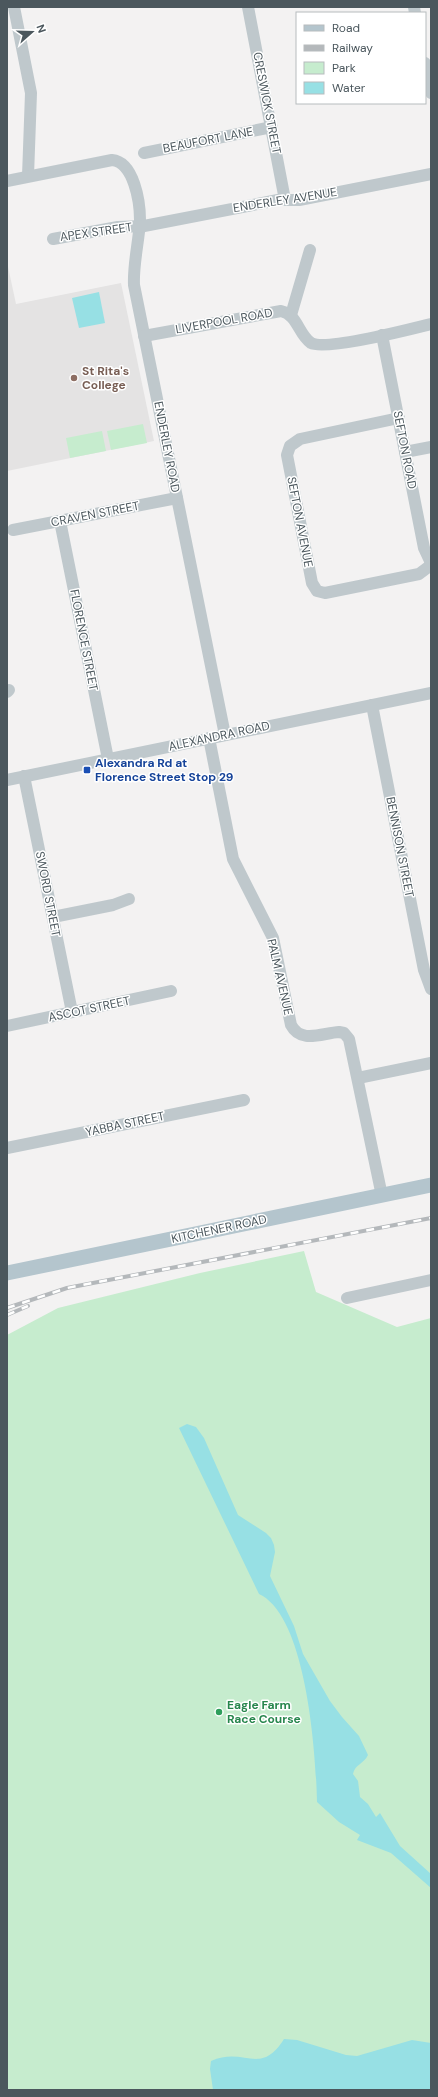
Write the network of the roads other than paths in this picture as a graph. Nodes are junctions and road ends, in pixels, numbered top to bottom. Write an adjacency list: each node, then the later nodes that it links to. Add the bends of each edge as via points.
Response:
1 (248, 7): 5 (street, CRESWICK STREET)
2 (14, 8): 8 (street, via 31,93)
3 (426, 68): 4 (street)
4 (431, 93)
5 (272, 127): 6 (street, BEAUFORT LANE); 10 (street, CRESWICK STREET)
6 (144, 153)
7 (431, 174): 10 (street, ENDERLEY AVENUE, via 299,200)
8 (28, 176): 9 (street); 11 (street, ENDERLEY ROAD, via 107,160 121,162 132,176 140,217)
9 (7, 180)
10 (285, 200): 11 (street, ENDERLEY AVENUE)
11 (139, 226): 12 (street, APEX STREET, via 118,227); 17 (street, ENDERLEY ROAD, via 134,280)
12 (53, 239)
13 (310, 250): 14 (street)
14 (291, 315): 16 (street, LIVERPOOL ROAD, via 305,338 318,346); 17 (street, LIVERPOOL ROAD, via 281,311)
15 (431, 324): 16 (street, LIVERPOOL ROAD)
16 (382, 335): 18 (street, SEFTON ROAD)
17 (144, 336): 21 (street, ENDERLEY ROAD)
18 (398, 418): 20 (street, SEFTON ROAD); 24 (street, SEFTON AVENUE, via 300,439 290,446 287,455 312,583 316,591 325,593 419,574)
19 (431, 447): 20 (street)
20 (405, 452): 24 (street, SEFTON ROAD, via 424,548)
21 (177, 498): 22 (street, CRAVEN STREET); 27 (street, ENDERLEY ROAD)
22 (60, 521): 23 (street, CRAVEN STREET); 29 (street, FLORENCE STREET)
23 (13, 530)
24 (431, 564)
25 (431, 693): 26 (street, ALEXANDRA ROAD)
26 (372, 705): 27 (street, ALEXANDRA ROAD); 34 (street, BENNISON STREET, via 424,970)
27 (225, 735): 28 (street, ALEXANDRA ROAD)
28 (209, 738): 29 (street, ALEXANDRA ROAD); 39 (street, PALM AVENUE, via 233,859 273,938 291,1025 297,1033 305,1036 335,1032 346,1034)
29 (108, 759): 30 (street, ALEXANDRA ROAD)
30 (24, 776): 31 (street, ALEXANDRA ROAD); 33 (street, SWORD STREET)
31 (7, 780)
32 (129, 899): 33 (street, via 113,905)
33 (52, 917): 36 (street, SWORD STREET)
34 (431, 989)
35 (171, 992): 36 (street, ASCOT STREET)
36 (72, 1012): 37 (street, ASCOT STREET)
37 (7, 1026)
38 (431, 1063): 39 (street)
39 (358, 1078): 43 (street, PALM AVENUE)
40 (244, 1100): 41 (street, YABBA STREET)
41 (7, 1148)
42 (431, 1186): 43 (main road, KITCHENER ROAD)
43 (382, 1196): 44 (main road, KITCHENER ROAD)
44 (7, 1273)
45 (431, 1280): 46 (street)
46 (347, 1298)

